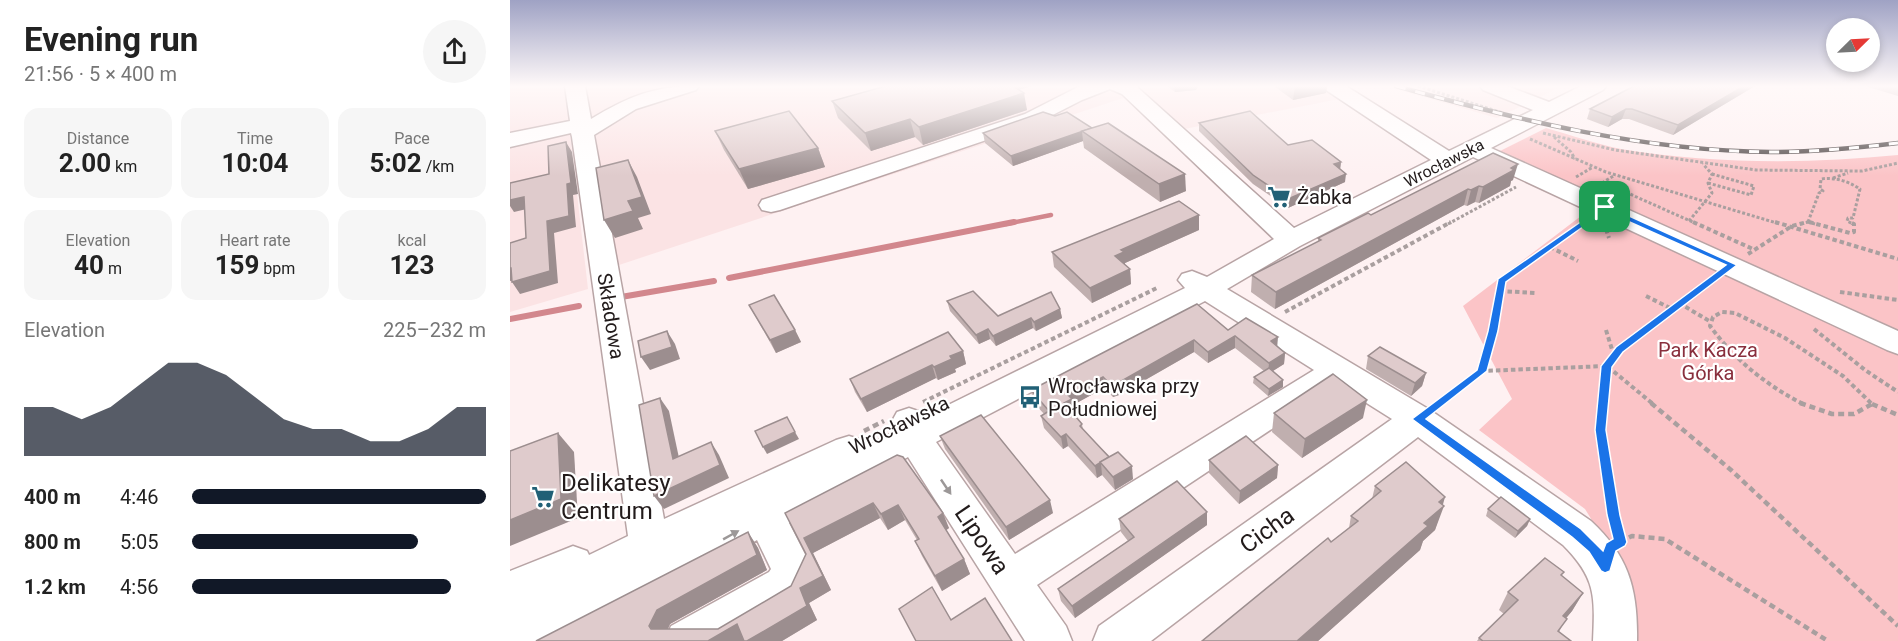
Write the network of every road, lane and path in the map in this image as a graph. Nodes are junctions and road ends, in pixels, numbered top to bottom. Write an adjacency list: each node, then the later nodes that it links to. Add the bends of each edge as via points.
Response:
1 (578, 116): 11 (street, Składowa)
2 (608, 116): 11 (street)
3 (1038, 116): 29 (street)
4 (1157, 116): 33 (street)
5 (1379, 116): 16 (street)
6 (1492, 116): 10 (path)
7 (1540, 116): 9 (street)
8 (1553, 116): 9 (street, Wrocławska)
9 (1547, 120): 10 (street, Wrocławska); 12 (path)
10 (1517, 126): 12 (path); 14 (street, Wrocławska); 15 (path)
11 (580, 130): 13 (street); 59 (street, Składowa)
12 (1552, 135): 15 (path); 17 (path)
13 (510, 140)
14 (1474, 148): 16 (street, Wrocławska); 23 (street)
15 (1575, 159): 19 (path)
16 (1448, 161): 33 (street, Wrocławska)
17 (1702, 164): 20 (path, via 1756,170); 21 (path)
18 (1898, 164): 20 (path)
19 (1593, 167): 22 (path); 25 (path)
20 (1852, 171): 24 (path)
21 (1712, 174): 26 (path); 26 (path, via 1754,186 1751,195)
22 (1615, 175): 27 (path); 28 (path)
23 (1536, 177): 27 (street); 45 (path)
24 (1832, 178): 30 (path, via 1821,179 1823,191); 30 (path, via 1860,189 1853,218 1847,221 1854,224 1854,232)
25 (1568, 181)
26 (1708, 183): 28 (path, via 1712,193)
27 (1601, 192): 32 (street); 32 (path); 34 (path)
28 (1706, 204): 31 (path); 32 (path)
29 (771, 205)
30 (1808, 222): 31 (path)
31 (1792, 226): 35 (path); 36 (path)
32 (1679, 229): 35 (street); 35 (path)
33 (1291, 240): 38 (street, Wrocławska)
34 (1550, 247): 37 (path); 39 (path, via 1501,280)
35 (1743, 257): 42 (path); 47 (street)
36 (1898, 259)
37 (1578, 261)
38 (1199, 284): 45 (street); 57 (street, Wrocławska)
39 (1500, 291): 40 (path); 52 (path)
40 (1536, 293)
41 (1646, 296): 43 (path)
42 (1679, 303): 43 (path); 44 (path)
43 (1672, 309): 49 (path)
44 (1711, 322): 54 (path, via 1722,312 1735,313 1843,376); 54 (path, via 1718,340 1740,363 1797,402 1830,416 1847,416)
45 (1263, 324): 51 (street)
46 (1606, 330): 49 (path)
47 (1898, 343)
48 (1840, 350): 53 (path)
49 (1614, 356): 50 (path)
50 (1607, 366): 52 (path); 61 (path, via 1600,430 1613,515); 66 (path, via 1731,471)
51 (1338, 370): 56 (street); 62 (street)
52 (1482, 371): 56 (path)
53 (1898, 392)
54 (1872, 404): 55 (path)
55 (1898, 415)
56 (1418, 419): 61 (street, via 1594,548); 70 (street, Cicha)
57 (912, 429): 58 (street, Wrocławska); 59 (street, Wrocławska); 62 (street, Lipowa, one-way to 62)
58 (765, 516): 60 (street, Wrocławska, one-way to 58); 68 (street, via 792,570 784,586)
59 (649, 545): 60 (street, via 678,556); 63 (street, via 590,558); 64 (street, Wrocławska); 65 (street, via 621,576)
60 (697, 554): 65 (street, Wrocławska)
61 (1613, 554): 71 (street); 72 (path, via 1632,536 1665,539)
62 (1009, 580): 69 (street, Lipowa)
63 (510, 591)
64 (510, 616)
65 (569, 620): 67 (street, Wrocławska)
66 (1898, 626)
67 (531, 641)
68 (687, 641)
69 (1050, 641)
70 (1116, 641)
71 (1615, 641)
72 (1828, 641)

